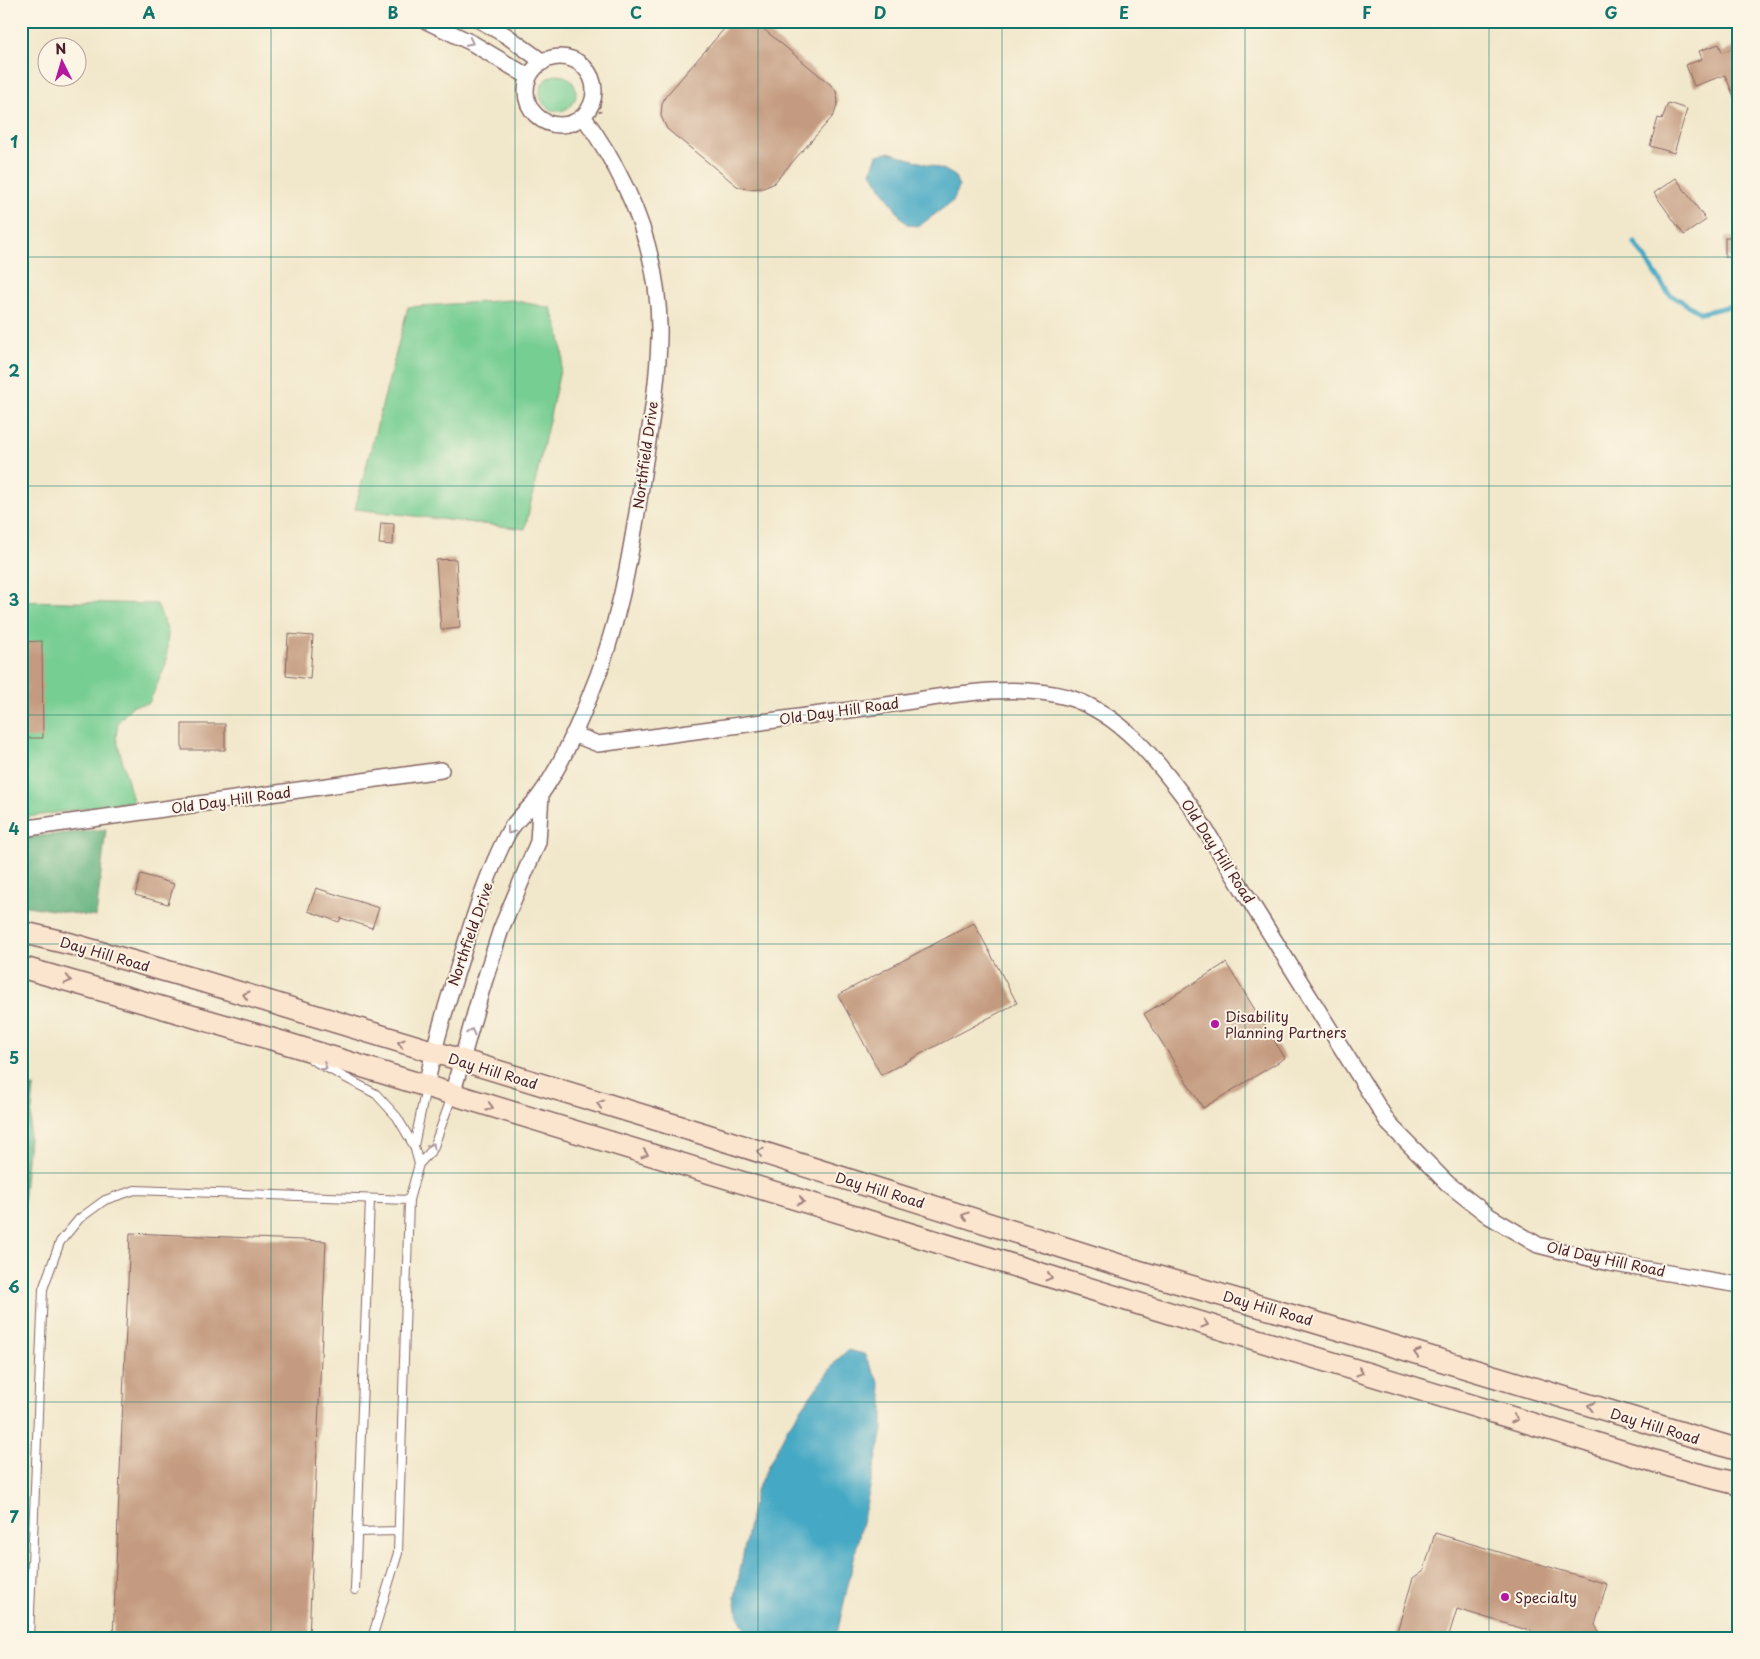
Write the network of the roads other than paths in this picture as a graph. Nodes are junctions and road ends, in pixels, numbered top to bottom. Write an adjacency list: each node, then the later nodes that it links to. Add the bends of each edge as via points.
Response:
1 (426, 21): 4 (street, one-way to 4, via 472,43)
2 (481, 21): 3 (street)
3 (546, 56): 4 (street); 5 (street, via 567,58 587,72 593,82 594,95)
4 (529, 77): 5 (street, via 527,99 539,119 561,125)
5 (583, 116): 6 (street, Northfield Drive, via 621,177 645,235 655,287 659,337 654,402 624,592 603,663)
6 (573, 734): 8 (street, Northfield Drive); 23 (street, Old Day Hill Road, via 598,744 989,693 1041,692 1068,698 1093,709 1116,722 1171,779 1389,1124 1447,1183 1489,1216 1538,1245 1609,1263)
7 (441, 770): 9 (street, Old Day Hill Road)
8 (541, 794): 13 (street, Northfield Drive, one-way to 13, via 508,833 493,867 477,906); 14 (street, Northfield Drive, one-way to 8, via 501,929 538,842)
9 (21, 829)
10 (21, 932): 13 (main road, Day Hill Road, one-way to 10, via 198,980)
11 (21, 967): 12 (main road, one-way to 12)
12 (282, 1042): 15 (main road); 17 (lane, one-way to 17, via 376,1094 397,1117)
13 (433, 1052): 14 (main road, Day Hill Road); 15 (street, Northfield Drive)
14 (462, 1062): 16 (street, Northfield Drive); 21 (main road, Day Hill Road, one-way to 14)
15 (426, 1087): 16 (main road); 17 (lane)
16 (452, 1095): 18 (lane, one-way to 16, via 432,1149); 22 (main road, one-way to 22)
17 (414, 1146): 18 (lane)
18 (419, 1164): 20 (lane)
19 (370, 1199): 20 (lane); 29 (lane); 31 (lane, via 135,1190 105,1200 79,1219 60,1242 43,1289)
20 (410, 1200): 28 (lane)
21 (1011, 1231): 22 (main road); 24 (main road, Day Hill Road)
22 (1002, 1263): 25 (main road, one-way to 25)
23 (1739, 1285)
24 (1304, 1319): 25 (main road); 26 (main road, Day Hill Road, one-way to 24)
25 (1291, 1351): 27 (main road, one-way to 27, via 1693,1473)
26 (1739, 1450)
27 (1739, 1484)
28 (398, 1531): 29 (lane); 32 (lane, via 398,1553)
29 (357, 1532): 30 (lane)
30 (355, 1590)
31 (29, 1638)
32 (372, 1638)

